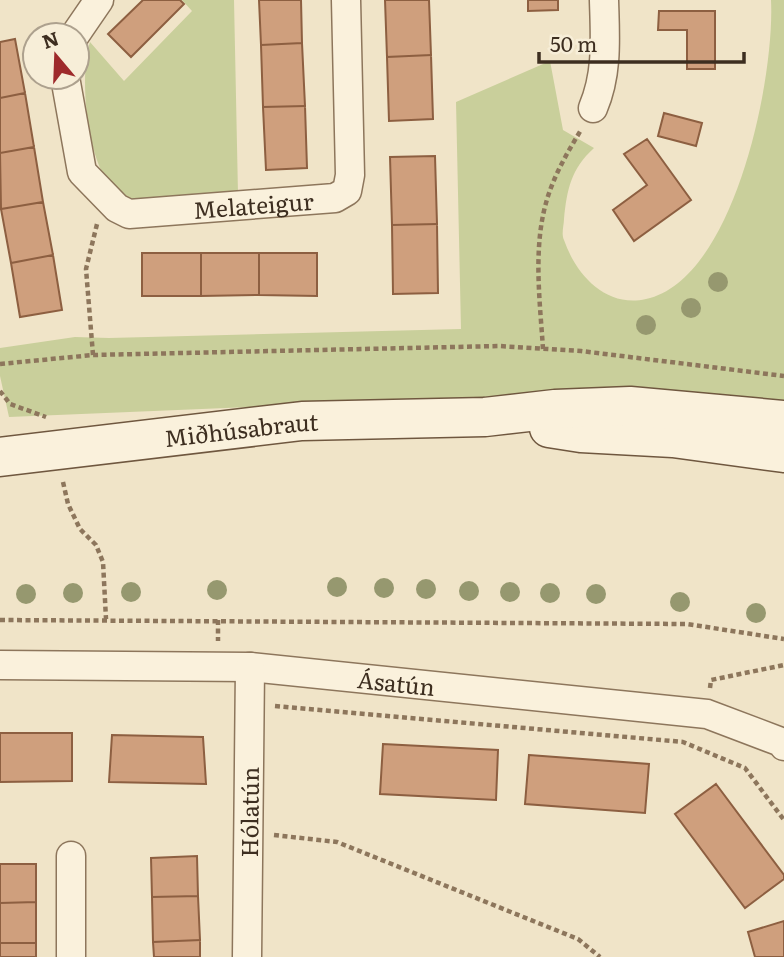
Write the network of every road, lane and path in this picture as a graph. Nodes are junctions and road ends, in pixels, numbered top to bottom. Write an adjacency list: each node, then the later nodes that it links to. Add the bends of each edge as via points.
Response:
1 (99, 0): 4 (street)
2 (346, 0): 7 (street, Melateigur, via 347,191 335,198 129,214)
3 (604, 0): 6 (street, via 606,50)
4 (85, 21)
5 (68, 91): 7 (street, Melateigur, via 82,172)
6 (593, 108): 8 (path, via 564,159 546,204 540,275)
7 (104, 197): 9 (path, via 86,269)
8 (543, 349): 9 (path, via 485,346); 11 (path)
9 (93, 355): 10 (path)
10 (0, 364)
11 (784, 376)
12 (0, 391): 15 (path, via 10,404 50,419)
13 (485, 417): 14 (street, Miðhúsabraut, via 630,406); 15 (street, Miðhúsabraut, via 302,421); 16 (street, Miðhúsabraut, via 581,433 673,438)
14 (784, 420)
15 (56, 450): 17 (street, Miðhúsabraut); 18 (path, via 68,504 103,562)
16 (784, 453)
17 (0, 457)
18 (106, 619): 19 (path); 20 (path, via 687,624)
19 (0, 620)
20 (784, 639)
21 (0, 665): 23 (street, Ásatún)
22 (784, 665): 25 (path, via 711,680)
23 (250, 667): 24 (street, Hólatún); 25 (street, Ásatún)
24 (250, 704): 27 (path, via 683,742 745,768); 28 (street, Hólatún)
25 (707, 714): 26 (street, Ásatún)
26 (784, 746)
27 (784, 820)
28 (248, 831): 31 (street, Hólatún); 32 (path, via 337,842 578,939)
29 (72, 856): 30 (street)
30 (71, 957)
31 (247, 957)
32 (600, 957)

